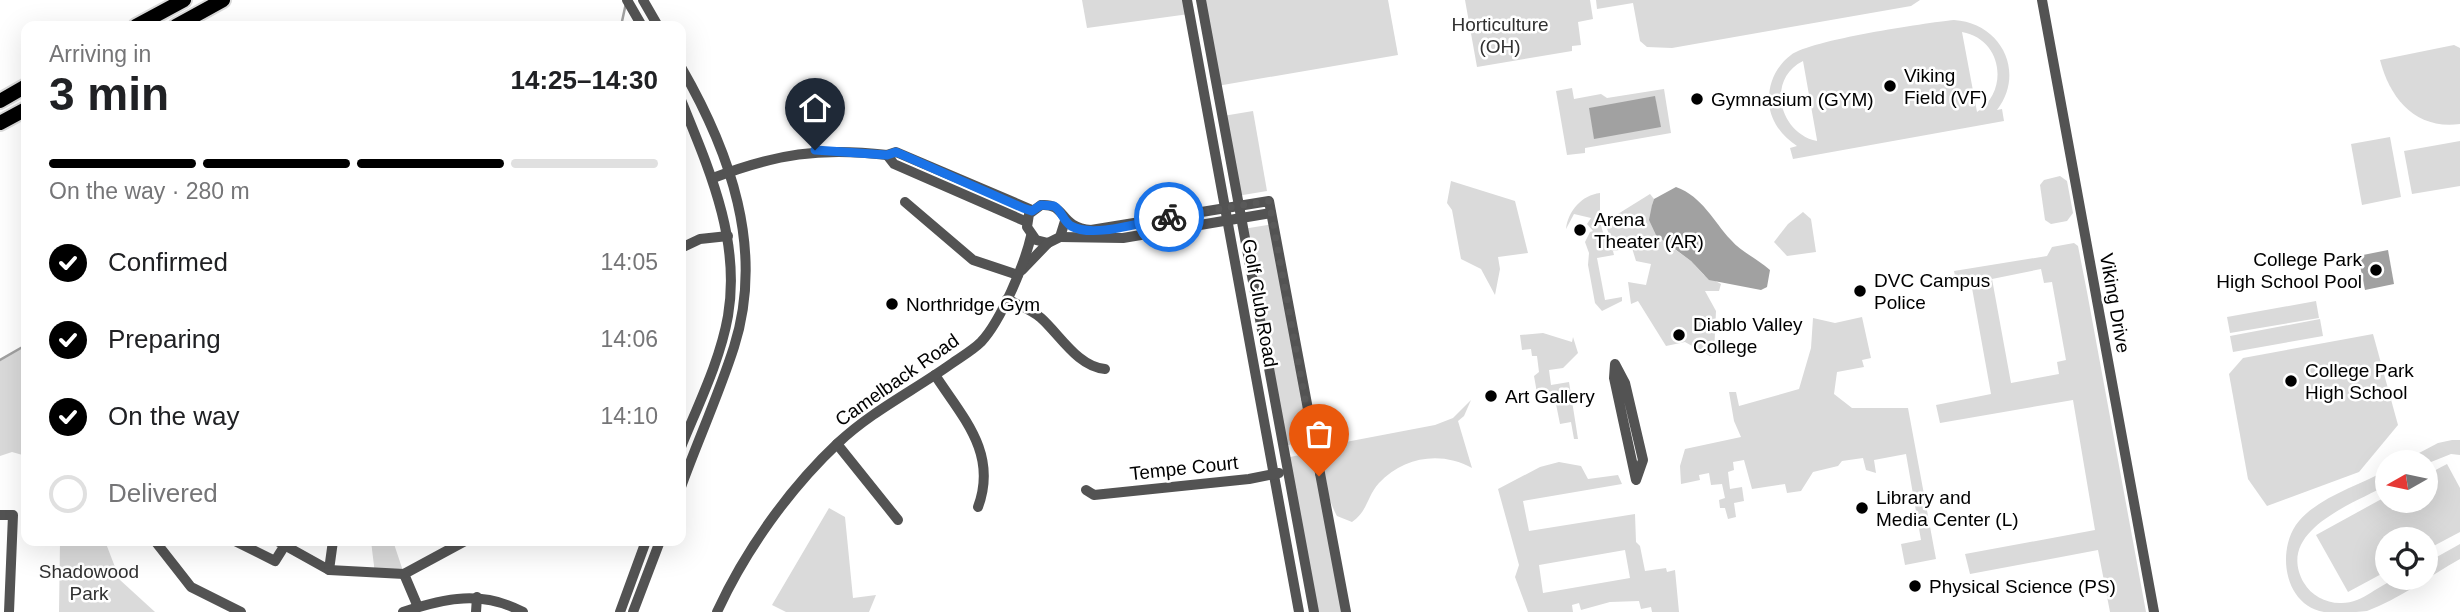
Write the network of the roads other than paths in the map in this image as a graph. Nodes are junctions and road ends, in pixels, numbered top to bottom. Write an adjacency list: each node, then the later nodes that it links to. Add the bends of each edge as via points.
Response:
1 (184, 0): 9 (main road)
2 (223, 0): 10 (main road)
3 (627, 0): 8 (street)
4 (643, 0): 13 (street)
5 (1187, 0): 24 (street, Golf Club Road)
6 (1201, 0): 25 (street, Golf Club Road)
7 (2042, 0): 73 (street, Viking Drive)
8 (635, 14): 11 (street); 12 (street)
9 (145, 21)
10 (185, 21)
11 (639, 21)
12 (645, 21)
13 (655, 21)
14 (686, 76): 21 (street)
15 (21, 89): 16 (main road)
16 (0, 101)
17 (21, 112): 19 (main road)
18 (686, 112): 22 (street)
19 (0, 122)
20 (887, 155): 21 (street, via 815,150 764,159); 26 (street, via 896,152); 31 (street, via 894,164)
21 (731, 171): 22 (street); 44 (street, via 747,254 744,300 734,346)
22 (713, 178): 32 (street)
23 (905, 202): 37 (street, via 973,260)
24 (1225, 206): 25 (street); 29 (street, via 1101,230 1081,229); 30 (street, Golf Club Road)
25 (1239, 206): 27 (street, via 1269,201); 28 (street, Golf Club Road)
26 (1032, 211): 29 (street, via 1051,205); 31 (street)
27 (1271, 213): 28 (street); 72 (street)
28 (1241, 219): 30 (street); 43 (street, Golf Club Road)
29 (1065, 221): 34 (street)
30 (1227, 221): 34 (street, via 1103,240); 45 (street, Golf Club Road)
31 (1027, 222): 33 (street)
32 (728, 236): 36 (street); 41 (street, via 728,316)
33 (1031, 236): 35 (street); 37 (street, Camelback Road)
34 (1060, 237): 35 (street)
35 (1048, 243): 37 (street, Camelback Road)
36 (686, 246)
37 (1018, 275): 38 (street, Camelback Road)
38 (1007, 299): 39 (street, via 1039,316 1083,361); 40 (street, Camelback Road, via 982,341)
39 (1105, 369)
40 (935, 375): 42 (street, Camelback Road, via 877,411); 47 (street, via 981,445 986,488)
41 (686, 434)
42 (837, 444): 49 (street); 69 (street, Camelback Road, via 761,536)
43 (1288, 472): 45 (street, Tempe Court); 71 (street, Golf Club Road)
44 (686, 474)
45 (1274, 474): 46 (street, Tempe Court, via 1094,495); 70 (street, Golf Club Road)
46 (1086, 490)
47 (978, 507)
48 (0, 515): 62 (street, via 13,514)
49 (898, 520)
50 (159, 546): 63 (street, via 191,587)
51 (245, 546): 52 (street, via 275,561)
52 (280, 546)
53 (286, 546): 58 (street)
54 (332, 546): 58 (street)
55 (456, 546): 59 (street)
56 (644, 546): 67 (street)
57 (658, 546): 68 (street)
58 (329, 570): 59 (street)
59 (404, 574): 61 (street)
60 (477, 597): 61 (street, via 461,596); 65 (street); 66 (street)
61 (418, 607): 64 (street)
62 (9, 612)
63 (241, 612)
64 (403, 612)
65 (476, 612)
66 (523, 612)
67 (620, 612)
68 (633, 612)
69 (717, 612)
70 (1299, 612)
71 (1314, 612)
72 (1346, 612)
73 (2154, 612)

